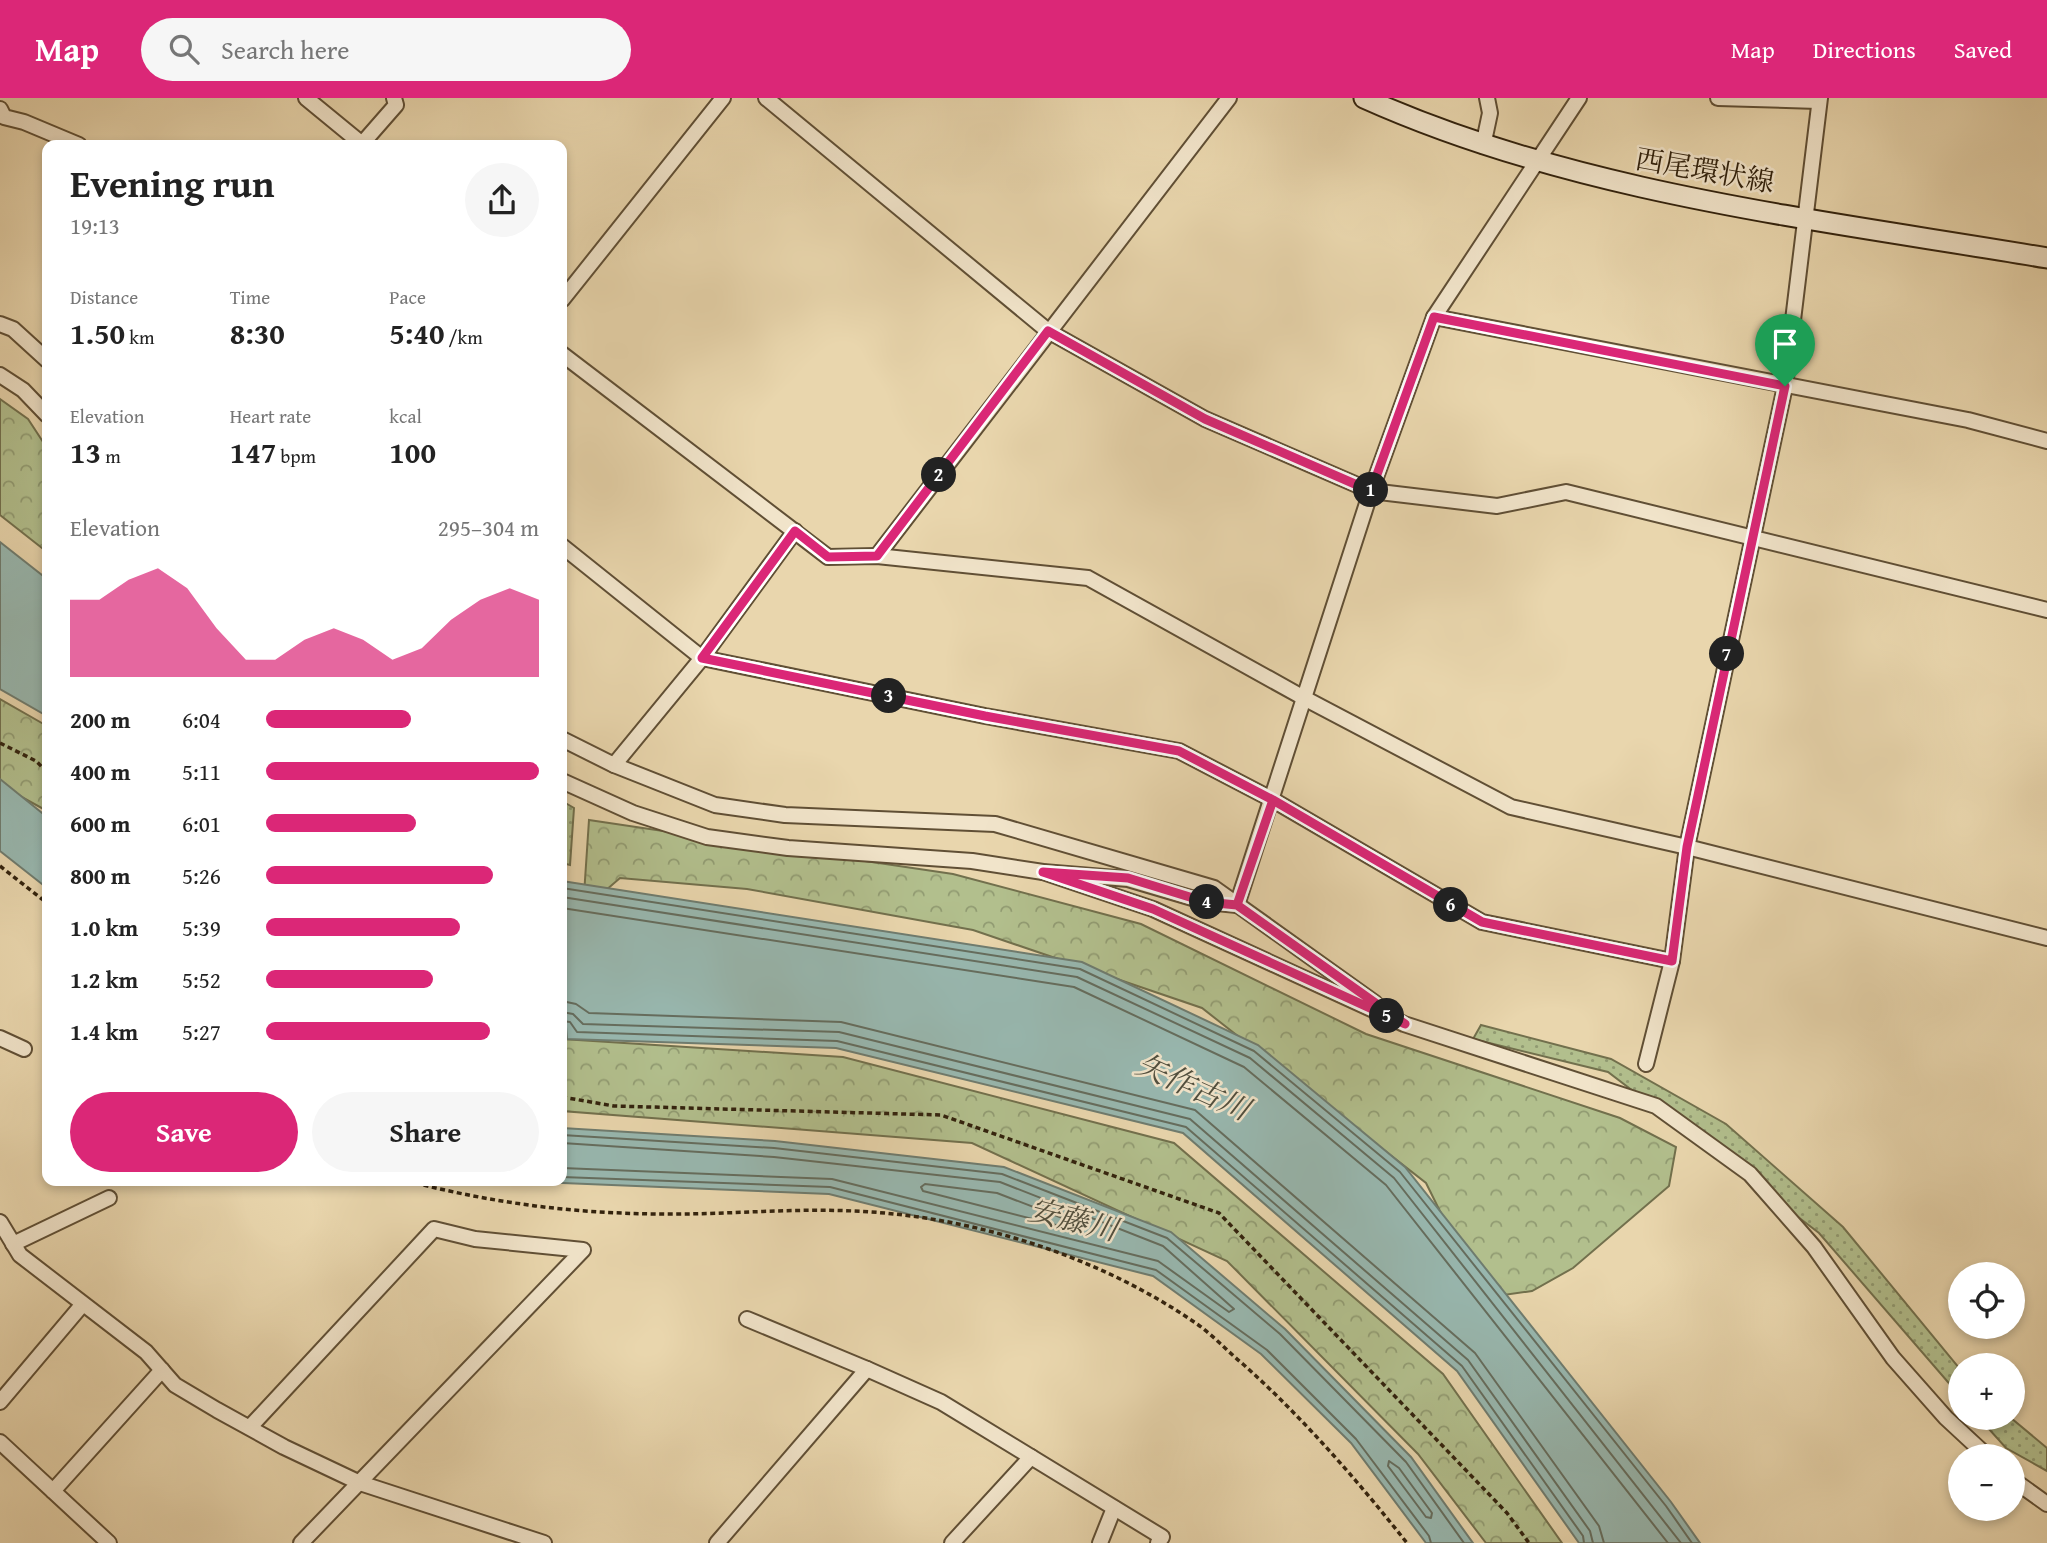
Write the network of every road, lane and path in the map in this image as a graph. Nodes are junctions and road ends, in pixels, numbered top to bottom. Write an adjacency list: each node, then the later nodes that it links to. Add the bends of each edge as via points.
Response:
1 (306, 98): 13 (street)
2 (394, 98): 14 (street, via 396,105)
3 (723, 98): 19 (street)
4 (766, 98): 22 (street)
5 (1229, 98): 22 (street)
6 (1364, 98): 15 (main road, 西尾環状線)
7 (1487, 98): 15 (street, via 1490,113)
8 (1579, 98): 16 (street)
9 (1718, 98): 10 (street)
10 (1819, 100): 17 (street)
11 (0, 109): 12 (street, via 4,117)
12 (67, 140)
13 (355, 140)
14 (365, 140)
15 (1483, 146): 16 (main road, 西尾環状線)
16 (1537, 161): 17 (main road, 西尾環状線, via 1610,181); 20 (street)
17 (1803, 216): 18 (main road, 西尾環状線); 26 (street)
18 (2047, 258)
19 (567, 294)
20 (1434, 317): 26 (street); 29 (street)
21 (0, 324): 23 (street, via 13,329)
22 (1048, 331): 29 (street, via 1205,419); 33 (street)
23 (42, 355)
24 (567, 358): 30 (street)
25 (0, 375): 27 (street)
26 (1785, 386): 28 (street, via 1968,420); 31 (street)
27 (42, 410)
28 (2047, 441)
29 (1371, 491): 31 (street, via 1497,506 1566,492); 36 (street)
30 (795, 531): 33 (street, via 828,557); 35 (street)
31 (1751, 539): 34 (street); 43 (street)
32 (567, 551): 35 (street)
33 (877, 556): 36 (street, via 1088,578)
34 (2047, 610)
35 (702, 658): 39 (street); 42 (street, via 1179,751)
36 (1304, 698): 42 (street); 43 (street, via 1511,807)
37 (567, 742): 39 (street)
38 (0, 743): 40 (path)
39 (614, 765): 47 (street, via 715,805 785,815 995,824 1214,888)
40 (42, 767)
41 (567, 783): 45 (street, via 633,813 708,836)
42 (1273, 800): 47 (street); 49 (street, via 1482,922)
43 (1687, 847): 48 (street); 49 (street)
44 (0, 866): 46 (path)
45 (1043, 872): 47 (street, via 1128,878 1206,902); 50 (street, via 1153,909)
46 (42, 899)
47 (1237, 905): 50 (street)
48 (2047, 938)
49 (1672, 961): 53 (street)
50 (1405, 1024): 66 (street, via 1622,1093 1656,1106 1686,1125 1750,1174 1814,1247 1893,1357)
51 (0, 1038): 52 (street)
52 (24, 1049)
53 (1646, 1065)
54 (567, 1098): 83 (path, via 614,1106 941,1115 1219,1213 1507,1513)
55 (426, 1186): 82 (path, via 478,1200 555,1209 659,1214 856,1211 956,1223 1038,1245 1133,1286 1199,1325 1265,1384 1355,1477)
56 (109, 1198): 58 (street)
57 (0, 1222): 58 (street)
58 (13, 1244): 59 (street, via 20,1255)
59 (82, 1305): 62 (street, via 146,1352); 63 (street)
60 (747, 1319): 61 (street)
61 (867, 1369): 67 (street, via 941,1402); 78 (street)
62 (162, 1370): 64 (street, via 175,1385); 71 (street)
63 (0, 1402)
64 (250, 1427): 68 (street); 68 (street, via 434,1229 475,1239 583,1250)
65 (0, 1442): 71 (street)
66 (1974, 1444)
67 (1031, 1457): 74 (street); 79 (street)
68 (360, 1483): 76 (street); 77 (street)
69 (2025, 1485): 72 (street)
70 (2025, 1488): 73 (street)
71 (53, 1491): 75 (street)
72 (2047, 1494)
73 (2047, 1504)
74 (1114, 1508): 80 (street); 81 (street, via 1162,1537)
75 (108, 1543)
76 (301, 1543)
77 (544, 1543)
78 (717, 1543)
79 (951, 1543)
80 (1100, 1543)
81 (1158, 1543)
82 (1407, 1543)
83 (1529, 1543)

